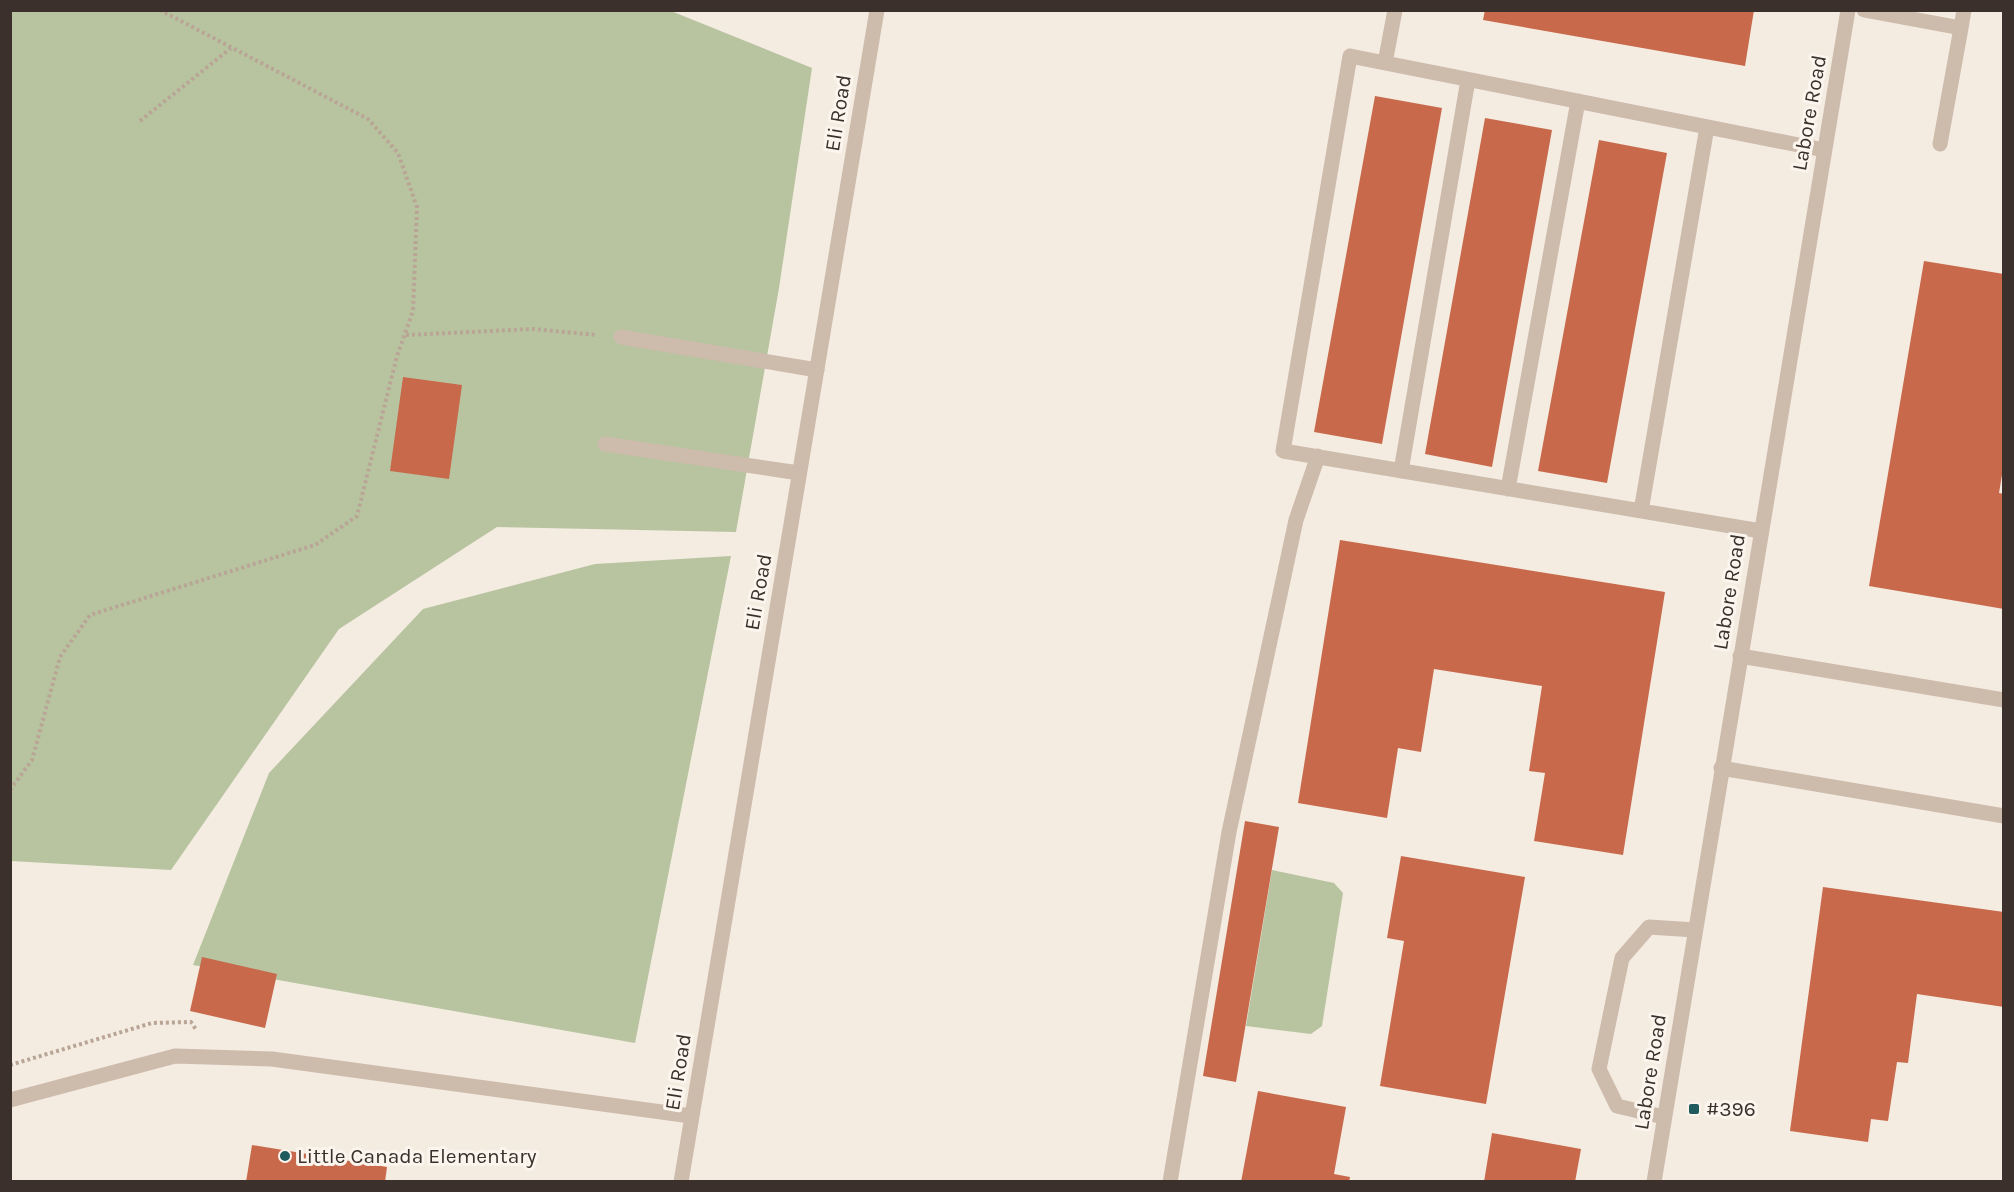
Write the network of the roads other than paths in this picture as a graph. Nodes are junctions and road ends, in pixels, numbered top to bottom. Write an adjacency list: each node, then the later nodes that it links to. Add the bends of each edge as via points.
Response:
1 (877, 10): 14 (street, Eli Road)
2 (1395, 10): 7 (street)
3 (1848, 10): 12 (street, Labore Road)
4 (1864, 10): 6 (street)
5 (1964, 10): 6 (street)
6 (1961, 28): 11 (street)
7 (1385, 63): 8 (street); 16 (street, via 1350,56 1283,451)
8 (1468, 80): 9 (street); 17 (street)
9 (1578, 101): 10 (street); 19 (street)
10 (1707, 127): 12 (street); 20 (street)
11 (1940, 144)
12 (1824, 150): 21 (street, Labore Road)
13 (621, 337): 14 (street)
14 (817, 370): 18 (street, Eli Road)
15 (605, 444): 18 (street)
16 (1318, 456): 17 (street); 31 (street, via 1296,520 1229,832)
17 (1401, 471): 19 (street)
18 (799, 473): 28 (street, Eli Road)
19 (1508, 489): 20 (street)
20 (1641, 511): 21 (street)
21 (1761, 531): 22 (street, Labore Road)
22 (1740, 656): 23 (street); 24 (street, Labore Road)
23 (2004, 700)
24 (1721, 768): 25 (street); 26 (street, Labore Road)
25 (2004, 816)
26 (1695, 930): 29 (street, Labore Road); 29 (street, via 1649,927 1622,958 1599,1069 1617,1106)
27 (10, 1100): 28 (street, via 175,1056 272,1059)
28 (691, 1116): 30 (street, Eli Road)
29 (1664, 1117): 32 (street, Labore Road)
30 (681, 1182)
31 (1170, 1182)
32 (1654, 1182)

